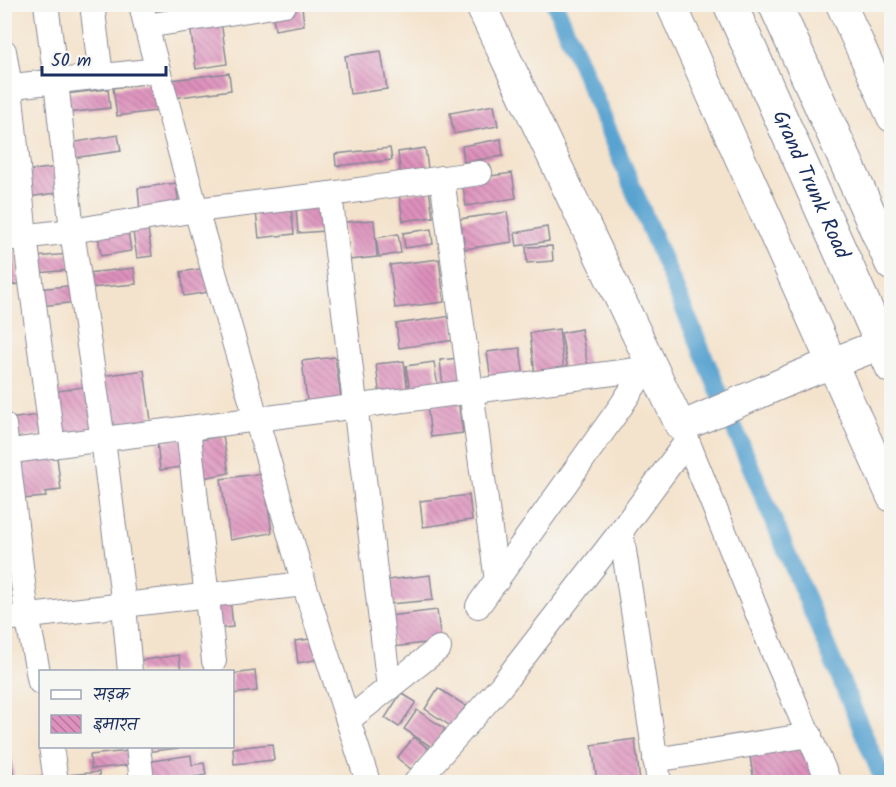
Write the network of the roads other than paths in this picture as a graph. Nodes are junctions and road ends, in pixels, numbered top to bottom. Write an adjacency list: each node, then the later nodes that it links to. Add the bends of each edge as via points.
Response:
1 (46, 4): 13 (street)
2 (92, 4): 12 (street)
3 (285, 4): 9 (street)
4 (480, 4): 25 (main road)
5 (671, 4): 24 (main road)
6 (729, 4): 23 (highway, Grand Trunk Road)
7 (775, 4): 22 (highway, Grand Trunk Road)
8 (841, 4): 15 (main road)
9 (143, 15): 11 (street)
10 (4, 51): 14 (street)
11 (158, 70): 12 (street); 19 (street)
12 (101, 76): 13 (street)
13 (56, 81): 14 (street); 20 (street)
14 (7, 87): 21 (street)
15 (891, 117)
16 (480, 173): 17 (street)
17 (442, 178): 18 (street); 26 (street)
18 (330, 194): 19 (street); 27 (street)
19 (195, 210): 20 (street); 28 (street)
20 (72, 231): 21 (street); 32 (street)
21 (15, 238): 33 (street)
22 (891, 264)
23 (886, 355): 24 (main road)
24 (832, 363): 31 (main road); 35 (main road)
25 (648, 369): 26 (street); 31 (main road, via 678,423); 37 (street)
26 (472, 392): 27 (street); 37 (street)
27 (355, 407): 28 (street); 47 (street)
28 (257, 420): 30 (street); 38 (street)
29 (4, 425): 34 (street)
30 (188, 428): 32 (street); 39 (street)
31 (690, 428): 36 (street); 49 (street, via 770,643)
32 (103, 440): 33 (street); 40 (street)
33 (53, 446): 34 (street)
34 (6, 452): 42 (street)
35 (891, 497)
36 (621, 531): 52 (street); 56 (street, via 501,686)
37 (497, 581): 41 (street)
38 (304, 584): 39 (street); 48 (street)
39 (207, 596): 40 (street); 44 (street)
40 (124, 606): 42 (street); 45 (street)
41 (478, 606)
42 (16, 618): 46 (street)
43 (439, 648): 47 (street)
44 (214, 661)
45 (130, 670)
46 (39, 679)
47 (389, 688): 48 (street)
48 (348, 720): 55 (street)
49 (810, 735): 52 (street); 57 (street)
50 (51, 748): 53 (street)
51 (138, 748): 54 (street)
52 (657, 771)
53 (56, 783)
54 (142, 783)
55 (368, 783)
56 (416, 783)
57 (829, 783)

